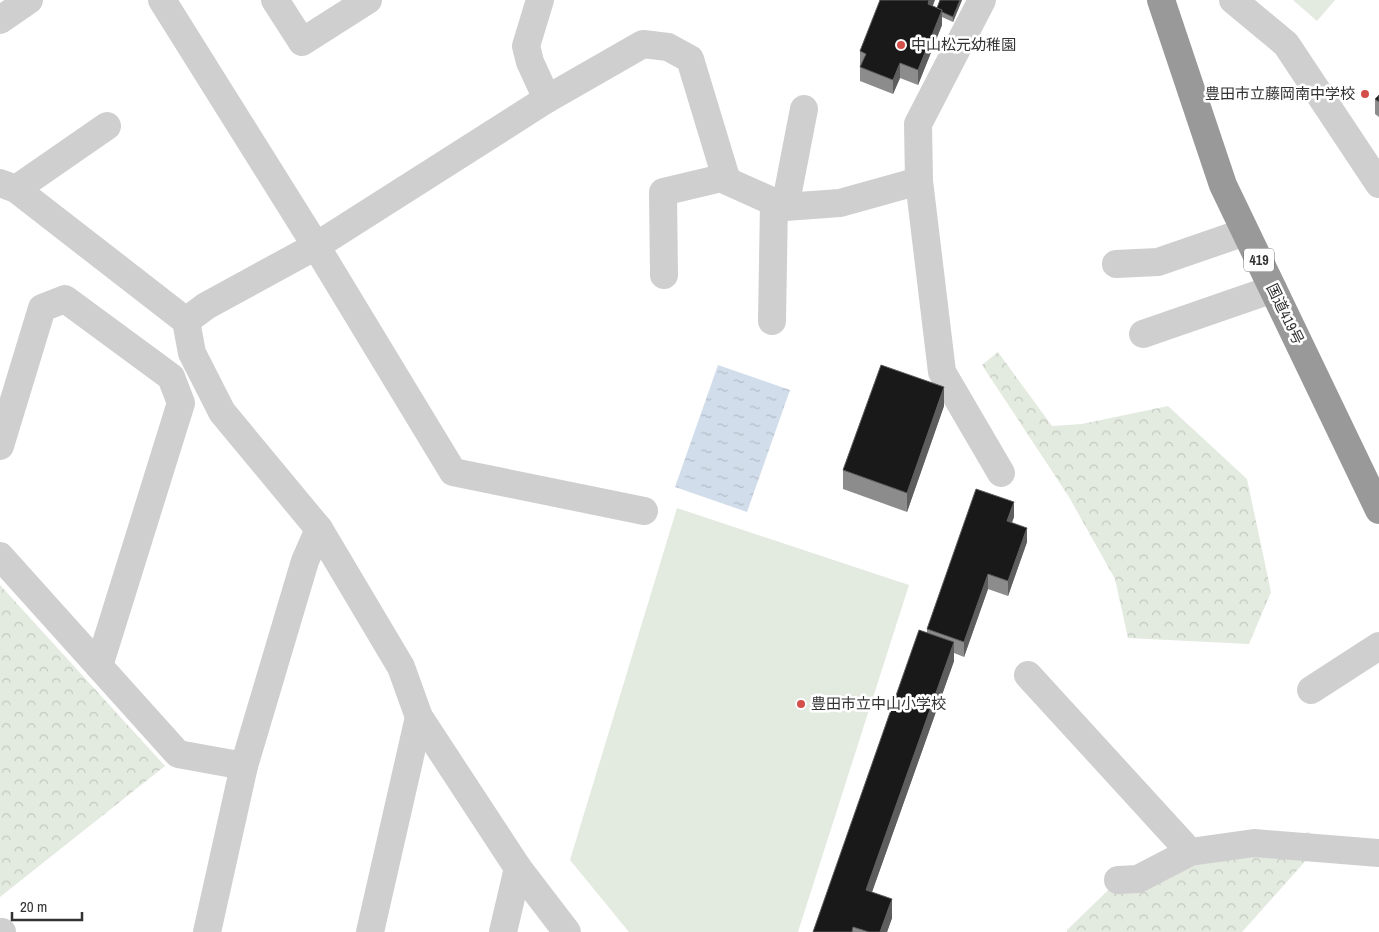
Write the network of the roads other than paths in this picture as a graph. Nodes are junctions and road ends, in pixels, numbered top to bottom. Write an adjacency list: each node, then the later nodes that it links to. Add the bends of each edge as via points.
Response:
1 (29, 0): 9 (street)
2 (275, 0): 3 (street, via 302,42)
3 (368, 0)
4 (540, 0): 10 (street, via 526,46)
5 (982, 0): 14 (street, via 918,124)
6 (1161, 0): 18 (highway, 国道419号 / 419, via 1223,185)
7 (1233, 0): 15 (street, via 1286,44)
8 (167, 2): 19 (street)
9 (0, 20)
10 (547, 99): 13 (street, via 643,44 668,47 690,58); 19 (street)
11 (804, 109): 17 (street)
12 (107, 126): 16 (street)
13 (726, 177): 17 (street, via 727,181); 21 (street, via 664,192)
14 (919, 182): 17 (street, via 840,203); 27 (street, via 942,372)
15 (1379, 184)
16 (8, 186): 23 (street)
17 (779, 205): 24 (street)
18 (1245, 232): 20 (street, via 1158,262); 22 (highway, 国道419号 / 419)
19 (316, 246): 23 (street, via 206,306); 28 (street, via 453,472)
20 (1116, 264)
21 (664, 275)
22 (1273, 289): 25 (street); 29 (highway, 国道419号 / 419)
23 (186, 321): 30 (street, via 192,353 222,412)
24 (772, 321)
25 (1142, 334)
26 (0, 446): 33 (street, via 42,308 65,299 172,377 181,403)
27 (1001, 473)
28 (644, 510)
29 (1379, 510)
30 (319, 528): 36 (street, via 401,667); 37 (street, via 305,562)
31 (0, 556): 33 (street)
32 (1379, 646): 35 (street)
33 (99, 666): 37 (street, via 178,754)
34 (1028, 675): 38 (street)
35 (1311, 690)
36 (419, 717): 40 (street); 43 (street)
37 (244, 766): 42 (street)
38 (1190, 852): 39 (street, via 1254,844); 41 (street, via 1138,879)
39 (1379, 853)
40 (518, 868): 44 (street); 45 (street)
41 (1118, 880)
42 (207, 932)
43 (370, 932)
44 (503, 932)
45 (566, 932)

